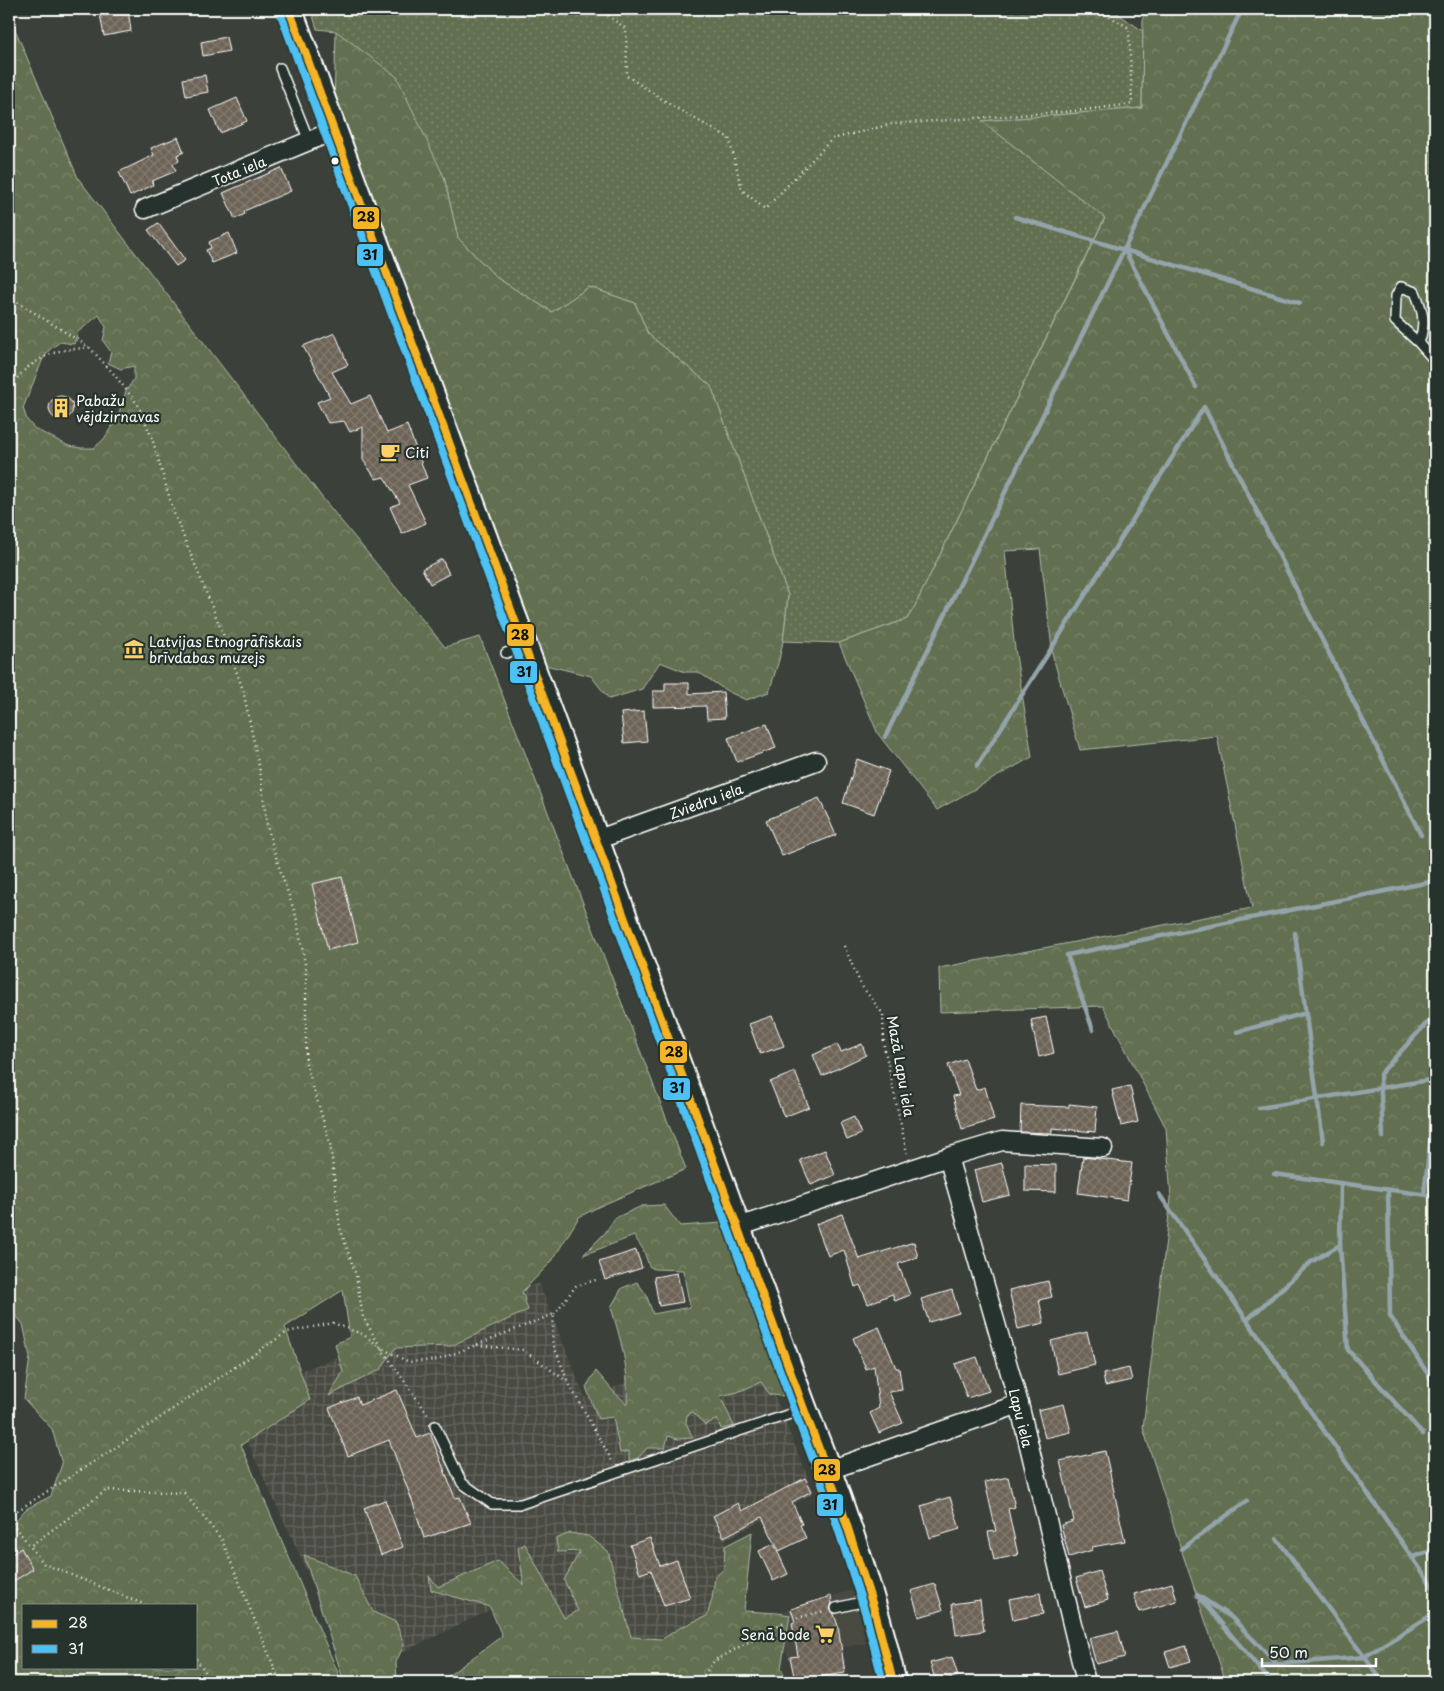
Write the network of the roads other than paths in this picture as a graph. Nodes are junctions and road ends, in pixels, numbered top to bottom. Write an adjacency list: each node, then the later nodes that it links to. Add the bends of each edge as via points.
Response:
1 (288, 9): 3 (main road)
2 (280, 68): 4 (lane)
3 (333, 131): 4 (street, Tota iela); 9 (main road, via 515,650)
4 (309, 141): 5 (street, Tota iela)
5 (145, 210)
6 (1420, 343): 6 (lane, via 1424,330 1423,312 1415,292 1401,287 1396,296 1395,321); 7 (lane)
7 (1435, 361)
8 (816, 761): 9 (street, Zviedru iela)
9 (596, 840): 12 (main road)
10 (1103, 1148): 11 (street, via 1002,1141)
11 (948, 1157): 12 (street); 13 (street, Lapu iela)
12 (738, 1227): 14 (main road)
13 (1018, 1404): 16 (street); 20 (street, Lapu iela)
14 (804, 1409): 15 (lane, via 521,1504 492,1504 462,1483); 16 (main road)
15 (436, 1426)
16 (829, 1470): 17 (main road)
17 (872, 1600): 18 (lane); 19 (main road, via 882,1635)
18 (836, 1608)
19 (877, 1680)
20 (1086, 1682)

